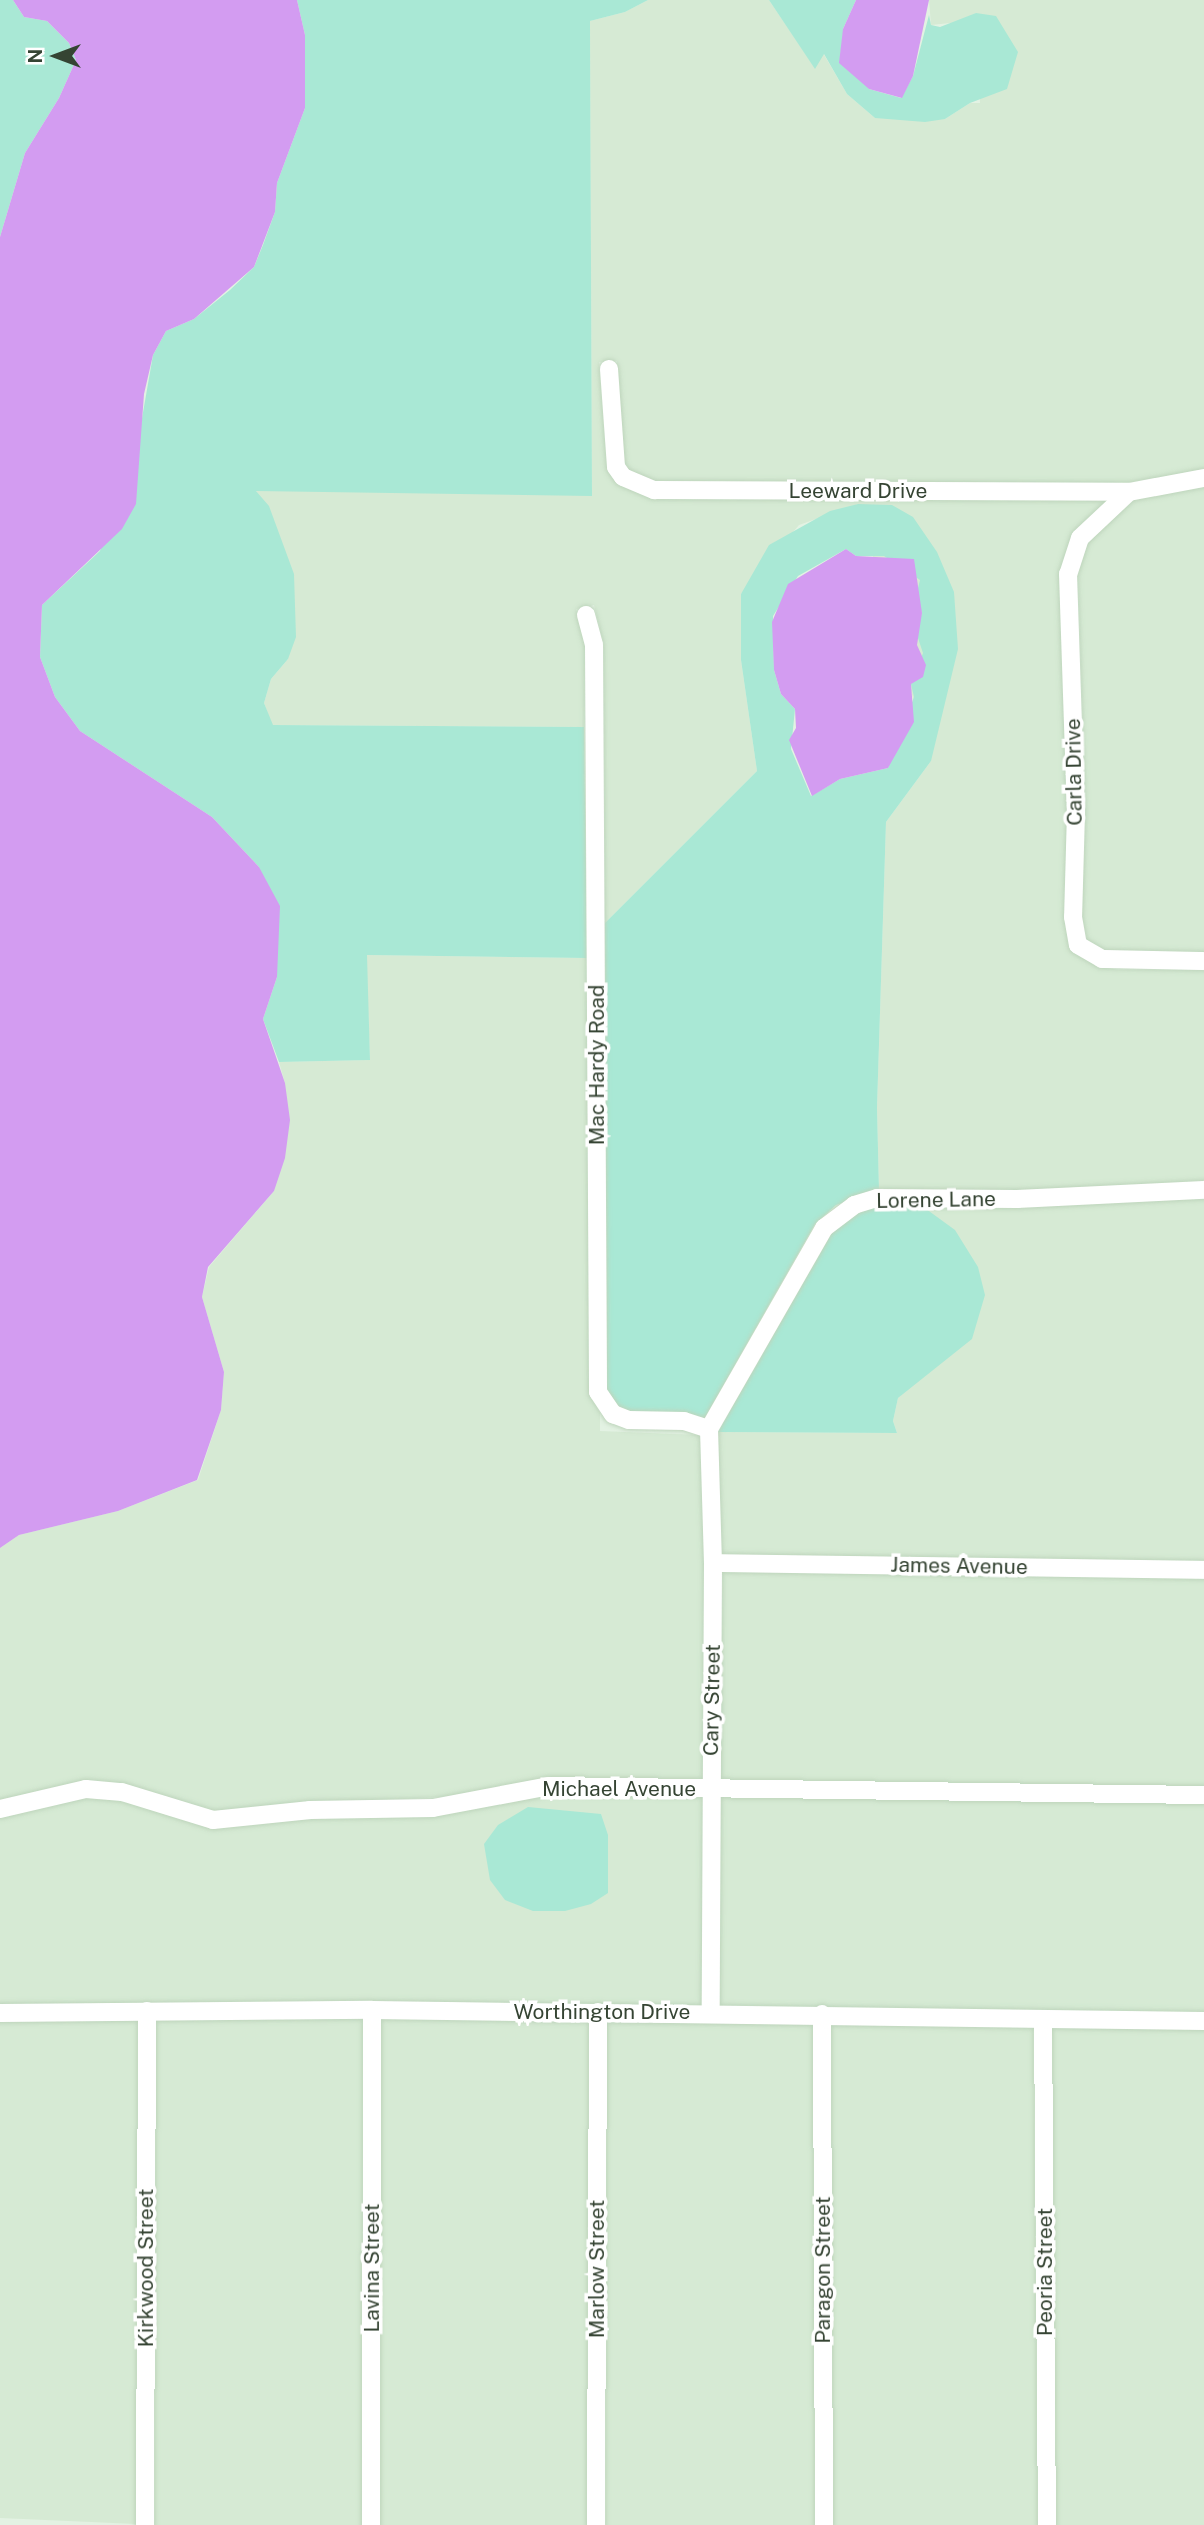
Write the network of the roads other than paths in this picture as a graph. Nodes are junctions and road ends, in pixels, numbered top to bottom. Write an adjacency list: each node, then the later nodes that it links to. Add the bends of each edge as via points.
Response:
1 (609, 369): 3 (street, Leeward Drive, via 616,467 623,477 654,490)
2 (1204, 478): 3 (street, Leeward Drive)
3 (1129, 492): 5 (street, Carla Drive, via 1080,538 1069,574 1076,812 1073,917 1078,945 1102,958)
4 (586, 615): 7 (street, Mac Hardy Road, via 594,645 598,1392 613,1414 629,1420 684,1421)
5 (1204, 961)
6 (1204, 1190): 7 (street, Lorene Lane, via 1017,1199 877,1198 855,1205 824,1228)
7 (709, 1429): 8 (street, Cary Street)
8 (713, 1563): 9 (street, James Avenue); 10 (street, Cary Street)
9 (1204, 1570)
10 (710, 1789): 11 (street, Michael Avenue); 12 (street, Michael Avenue, via 549,1786 433,1808 310,1810 213,1820 122,1792 86,1789); 17 (street, Cary Street)
11 (1204, 1795)
12 (0, 1809)
13 (372, 2010): 14 (street, Worthington Drive); 15 (street, Worthington Drive); 22 (street, Lavina Street)
14 (147, 2011): 16 (street, Worthington Drive); 21 (street, Kirkwood Street)
15 (598, 2012): 17 (street, Worthington Drive); 23 (street, Marlow Street)
16 (0, 2013)
17 (711, 2013): 18 (street, Worthington Drive)
18 (822, 2014): 19 (street, Worthington Drive); 24 (street, Paragon Street)
19 (1043, 2019): 20 (street, Worthington Drive); 25 (street, Peoria Street)
20 (1204, 2021)
21 (145, 2525)
22 (371, 2525)
23 (596, 2525)
24 (824, 2525)
25 (1047, 2525)

